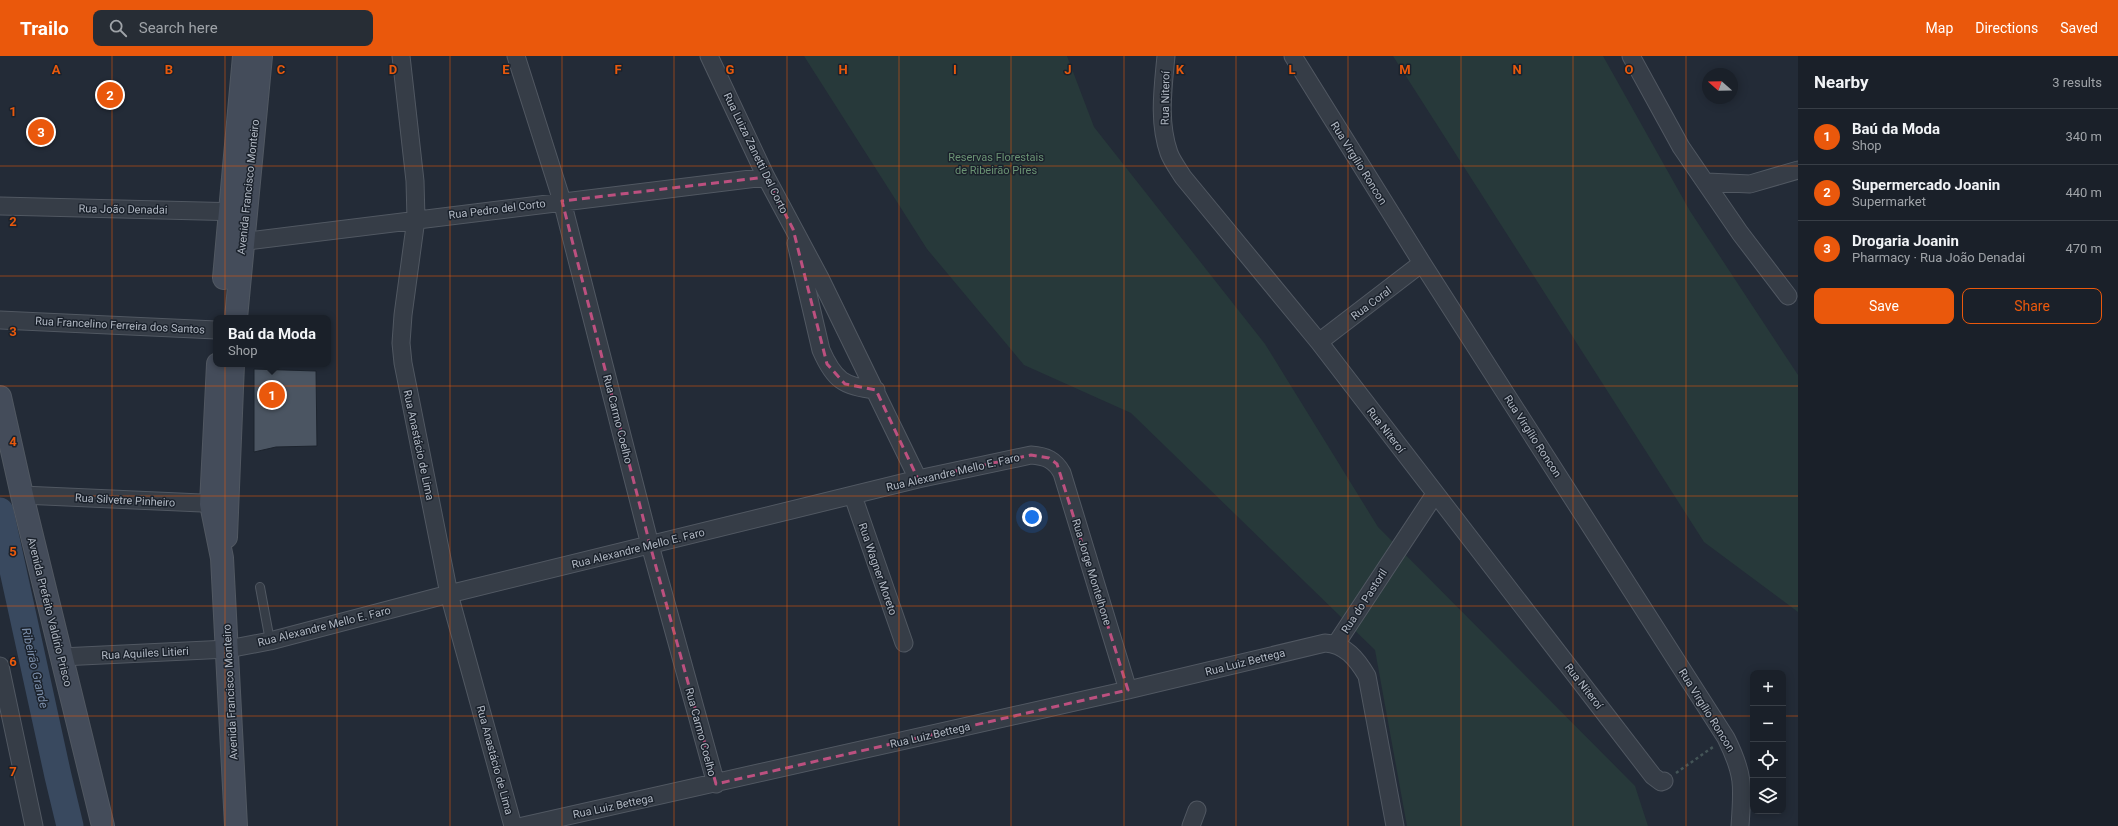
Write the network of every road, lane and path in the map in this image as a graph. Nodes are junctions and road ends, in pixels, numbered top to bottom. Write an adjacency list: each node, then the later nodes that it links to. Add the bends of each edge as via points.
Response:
1 (244, 56): 14 (main road, Avenida Francisco Monteiro)
2 (261, 56): 14 (main road, Avenida Francisco Monteiro)
3 (401, 56): 15 (street, Rua Anastácio de Lima, via 415,181)
4 (516, 56): 12 (street, Rua Carmo Coelho)
5 (709, 56): 10 (street, Rua Luiza Zanetti Del Corto)
6 (1166, 56): 24 (street, Rua Niteroí, via 1163,125 1169,153 1201,202)
7 (1293, 56): 18 (street, Rua Virgílio Roncon)
8 (1631, 56): 11 (street, via 1682,147)
9 (1798, 170): 11 (street, via 1750,184)
10 (766, 177): 12 (street, Rua Pedro del Corto); 16 (street, Rua Luiza Zanetti Del Corto)
11 (1707, 182): 19 (street, via 1740,233)
12 (562, 201): 15 (street, Rua Pedro del Corto); 35 (street, Rua Carmo Coelho)
13 (0, 206): 14 (street, Rua João Denadai)
14 (238, 212): 17 (main road, Avenida Francisco Monteiro)
15 (416, 219): 17 (street, Rua Pedro del Corto); 37 (street, Rua Anastácio de Lima, via 401,343)
16 (793, 229): 27 (street, Rua Luiza Zanetti Del Corto); 27 (street, Rua Luiza Zanetti Del Corto, via 821,350 827,364 845,384)
17 (235, 242): 20 (main road, Avenida Francisco Monteiro); 21 (main road, Avenida Francisco Monteiro)
18 (1422, 263): 24 (street, Rua Coral); 45 (street, Rua Virgílio Roncon)
19 (1788, 296)
20 (222, 315)
21 (236, 315)
22 (0, 320): 23 (street, Rua Francelino Ferreira dos Santos)
23 (213, 330)
24 (1319, 342): 31 (street, Rua Niteroí)
25 (218, 367): 34 (main road, Avenida Francisco Monteiro)
26 (233, 367): 34 (main road, Avenida Francisco Monteiro)
27 (876, 390): 30 (street, Rua Luiza Zanetti Del Corto)
28 (0, 397): 32 (main road, Avenida Prefeito Valdírio Prisco)
29 (1049, 458): 30 (street, Rua Alexandre Mello E. Faro, via 1032,455 1018,457); 44 (street, Rua Jorge Montelhone, via 1057,464 1062,473)
30 (918, 479): 33 (street, Rua Alexandre Mello E. Faro)
31 (1435, 494): 40 (street, Rua do Pastoril); 46 (street, Rua Niteroí, via 1653,776 1661,782)
32 (22, 495): 34 (street, Rua Silvetre Pinheiro); 42 (main road, Avenida Prefeito Valdírio Prisco)
33 (853, 496): 35 (street, Rua Alexandre Mello E. Faro); 39 (street, Rua Wagner Moreto)
34 (220, 504): 41 (main road, Avenida Francisco Monteiro)
35 (650, 545): 37 (street, Rua Alexandre Mello E. Faro); 47 (street, Rua Carmo Coelho)
36 (260, 587): 38 (lane)
37 (449, 594): 38 (street, Rua Alexandre Mello E. Faro); 54 (street, Rua Anastácio de Lima)
38 (270, 641): 41 (street, Rua Alexandre Mello E. Faro)
39 (904, 642)
40 (1336, 644): 44 (street, Rua Luiz Bettega, via 1312,646); 57 (street, Rua do Pastoril, via 1360,662 1367,676)
41 (228, 648): 42 (street, Rua Aquiles Litieri); 48 (main road, Avenida Francisco Monteiro)
42 (61, 657): 51 (main road, Avenida Prefeito Valdírio Prisco)
43 (0, 666): 50 (street)
44 (1128, 690): 47 (street, Rua Luiz Bettega)
45 (1726, 738): 46 (path); 58 (street, Rua Virgílio Roncon, via 1742,780)
46 (1664, 781)
47 (716, 784): 55 (street, Rua Luiz Bettega)
48 (236, 797): 52 (main road); 53 (main road, Avenida Francisco Monteiro)
49 (1197, 810): 56 (street)
50 (34, 826)
51 (103, 826)
52 (224, 826)
53 (236, 826)
54 (513, 826)
55 (523, 826)
56 (1191, 826)
57 (1395, 826)
58 (1740, 826)

